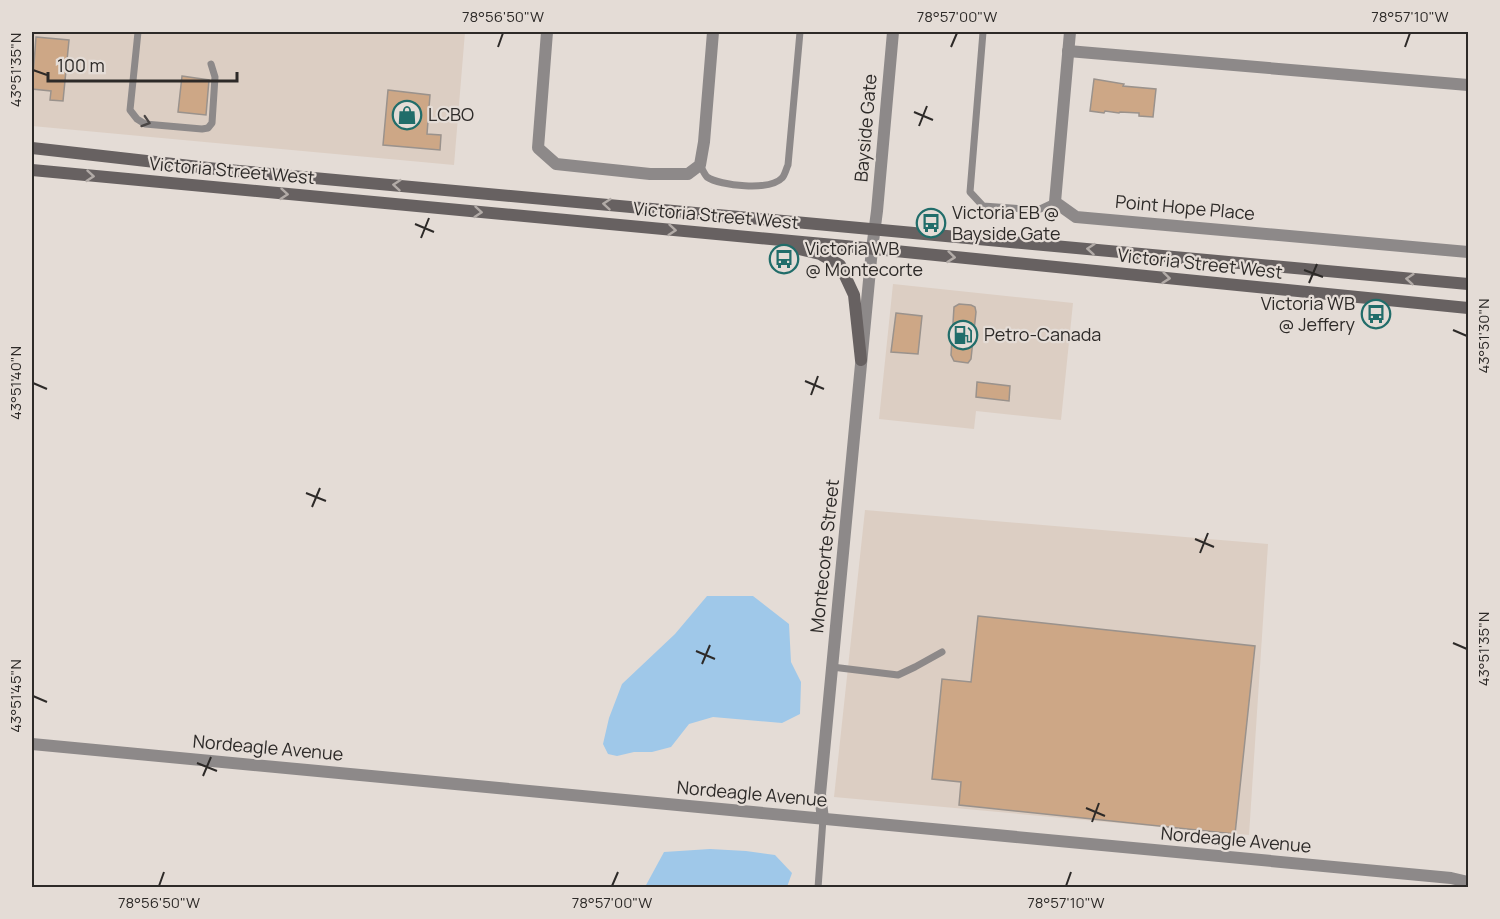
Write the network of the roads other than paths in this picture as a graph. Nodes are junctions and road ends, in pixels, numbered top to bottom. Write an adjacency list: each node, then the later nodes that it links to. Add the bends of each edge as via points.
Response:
1 (138, 32): 9 (lane, one-way to 9, via 130,110 145,124 208,128 212,123 215,77)
2 (547, 32): 12 (street, via 538,148 556,164 650,174 688,174)
3 (713, 32): 12 (street)
4 (800, 32): 12 (lane, via 788,165 782,178 771,185 754,187 720,182 706,176)
5 (893, 32): 15 (street, Bayside Gate)
6 (983, 32): 14 (lane, via 970,192 983,206 1038,210)
7 (1070, 32): 8 (street)
8 (1068, 51): 10 (street); 14 (street)
9 (211, 64)
10 (1468, 85)
11 (32, 148): 15 (main road, Victoria Street West, one-way to 11, via 217,169)
12 (700, 165)
13 (32, 170): 16 (main road, Victoria Street West, one-way to 16)
14 (1055, 202): 18 (street, Point Hope Place, via 1076,217)
15 (874, 228): 17 (street, Montecorte Street); 19 (main road, Victoria Street West, one-way to 15)
16 (744, 237): 17 (main road, Victoria Street West); 21 (main road, via 820,254 840,265 854,295)
17 (872, 249): 20 (main road, Victoria Street West, one-way to 20); 21 (street, Montecorte Street)
18 (1468, 252)
19 (1468, 284)
20 (1468, 310)
21 (861, 360): 23 (street, Montecorte Street)
22 (942, 652): 23 (lane, via 898,675)
23 (832, 667): 25 (street, Montecorte Street, via 820,794)
24 (32, 744): 25 (street, Nordeagle Avenue)
25 (823, 819): 26 (street, Nordeagle Avenue); 27 (lane, Montecorte Street)
26 (1468, 882)
27 (818, 888)

